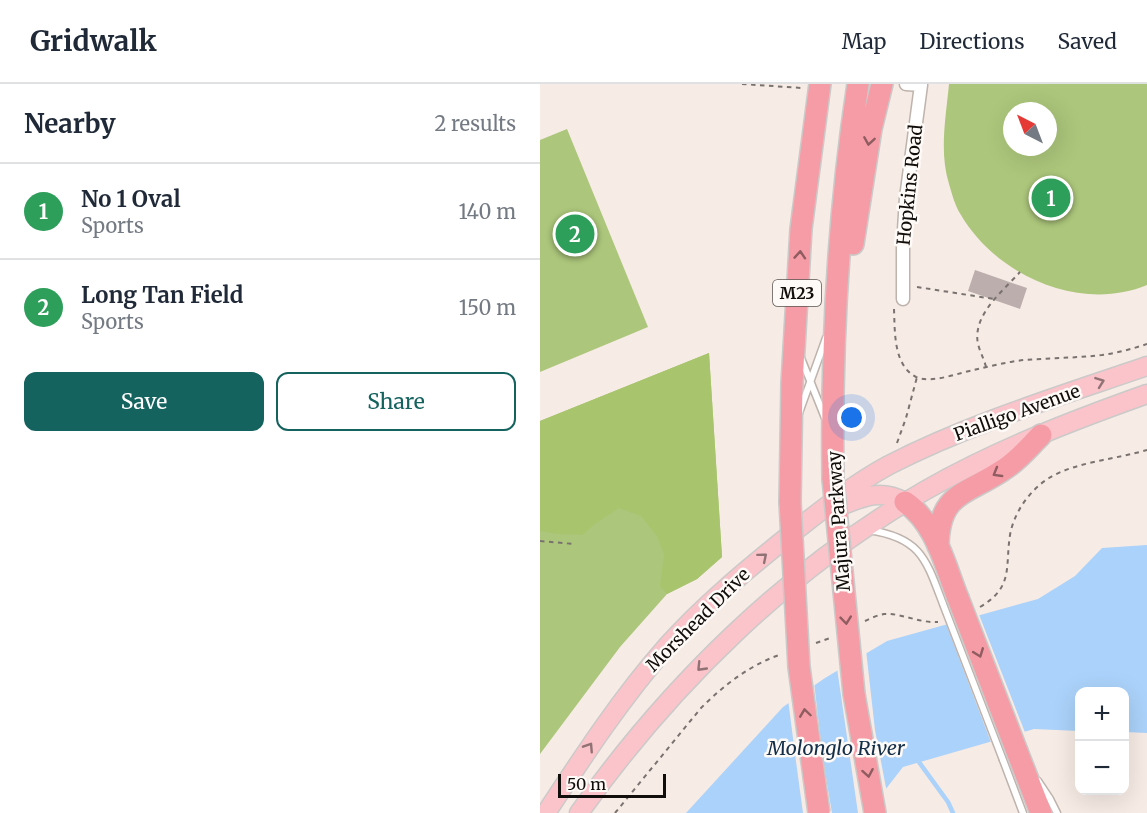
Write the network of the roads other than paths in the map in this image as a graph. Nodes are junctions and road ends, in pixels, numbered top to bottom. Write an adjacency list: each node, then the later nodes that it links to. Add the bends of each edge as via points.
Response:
1 (858, 84): 7 (highway, Majura Parkway / M23, via 843,200)
2 (882, 84): 9 (highway, one-way to 9, via 871,129)
3 (906, 84): 4 (street, Hopkins Road)
4 (921, 84): 6 (street, Hopkins Road, via 906,198 903,284)
5 (813, 86): 8 (highway, M23, one-way to 5)
6 (898, 302)
7 (835, 311): 9 (highway, Majura Parkway / M23); 11 (lane)
8 (794, 340): 11 (lane); 13 (highway, M23)
9 (833, 366): 15 (highway, Majura Parkway / M23)
10 (1147, 366): 16 (main road, Pialligo Avenue, one-way to 10, via 982,424)
11 (811, 382): 13 (lane); 15 (lane)
12 (1147, 394): 14 (main road, Pialligo Avenue)
13 (791, 433): 26 (highway, M23, one-way to 13, bridge, via 799,668 790,502)
14 (1041, 435): 17 (main road, Pialligo Avenue); 21 (highway, one-way to 21, via 1011,465 954,499 940,522)
15 (833, 436): 27 (highway, Majura Parkway / M23, one-way to 27, bridge, via 833,478 854,694)
16 (889, 466): 19 (main road, Morshead Drive)
17 (928, 489): 18 (main road, Morshead Drive)
18 (905, 502): 19 (main road, via 886,495 868,496); 20 (main road, Morshead Drive); 21 (highway, via 924,521)
19 (814, 516): 24 (main road, Morshead Drive, one-way to 19, via 595,738 669,644 733,583)
20 (862, 529): 22 (lane, via 891,534 910,543); 25 (main road, Morshead Drive, one-way to 25, via 837,546 712,655 639,734)
21 (938, 546): 22 (highway)
22 (958, 604): 23 (highway, bridge)
23 (1011, 757): 28 (lane); 29 (highway); 30 (lane, via 1050,799)
24 (546, 813)
25 (579, 813)
26 (819, 813)
27 (875, 813)
28 (1023, 813)
29 (1041, 813)
30 (1057, 813)

